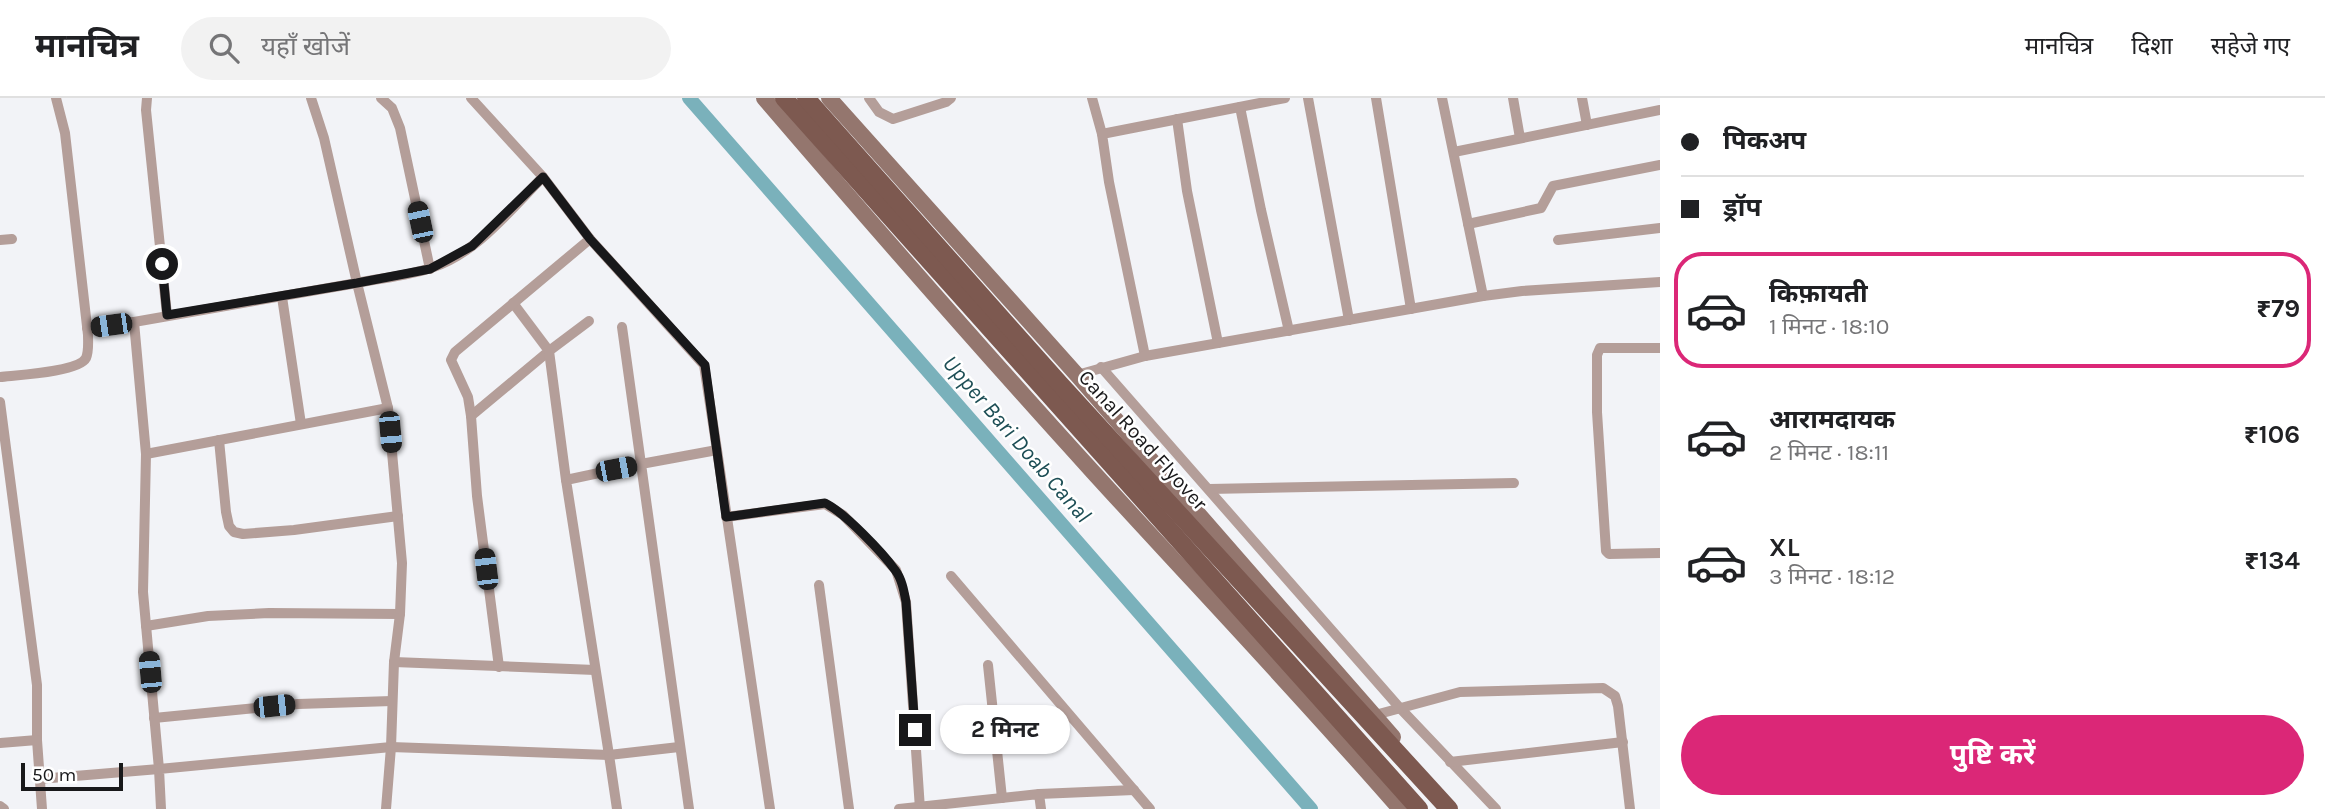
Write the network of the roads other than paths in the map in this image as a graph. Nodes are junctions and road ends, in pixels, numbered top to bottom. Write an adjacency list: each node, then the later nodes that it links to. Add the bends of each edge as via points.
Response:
1 (56, 98): 44 (street, via 65,133)
2 (147, 98): 39 (street)
3 (311, 98): 34 (street)
4 (381, 98): 32 (street, via 392,108 400,128)
5 (471, 98): 27 (street)
6 (764, 98): 102 (street, via 905,263)
7 (784, 98): 103 (main road, Canal Road Flyover)
8 (806, 98): 104 (main road, Canal Road Flyover, via 1060,384)
9 (829, 98): 51 (street)
10 (869, 98): 11 (street, via 880,112 893,118)
11 (951, 98)
12 (1092, 98): 23 (street)
13 (1285, 98): 19 (street)
14 (1308, 98): 40 (street)
15 (1376, 98): 38 (street)
16 (1442, 98): 25 (street)
17 (1513, 98): 24 (street)
18 (1582, 98): 22 (street)
19 (1240, 107): 21 (street); 45 (street)
20 (1660, 110): 22 (street)
21 (1177, 119): 23 (street); 46 (street)
22 (1587, 125): 24 (street)
23 (1102, 134): 49 (street)
24 (1520, 138): 25 (street)
25 (1454, 152): 28 (street)
26 (1660, 165): 28 (street, via 1553,186 1541,208)
27 (543, 177): 30 (street); 32 (street, via 472,246)
28 (1468, 223): 36 (street)
29 (1660, 228): 31 (street)
30 (590, 239): 37 (street); 58 (street, via 705,365)
31 (1558, 240)
32 (430, 269): 34 (street)
33 (1660, 282): 36 (street)
34 (357, 283): 35 (street); 54 (street)
35 (282, 296): 39 (street); 56 (street)
36 (1483, 296): 38 (street)
37 (513, 303): 48 (street); 55 (street, via 453,355 452,365 463,384)
38 (1411, 309): 40 (street)
39 (167, 315): 42 (street)
40 (1349, 320): 45 (street)
41 (589, 321): 48 (street)
42 (134, 322): 44 (street); 59 (street)
43 (622, 327): 60 (street)
44 (87, 328): 52 (street, via 87,357 76,366)
45 (1289, 331): 46 (street)
46 (1218, 343): 49 (street)
47 (1660, 348): 66 (street, via 1598,350 1597,412 1606,551 1617,555)
48 (549, 351): 55 (street); 61 (street)
49 (1145, 356): 50 (street)
50 (1101, 367): 51 (street); 63 (street)
51 (1077, 375): 77 (street)
52 (0, 377)
53 (0, 402): 79 (street, via 37,685)
54 (388, 408): 56 (street); 64 (street)
55 (471, 416): 73 (street)
56 (301, 424): 57 (street)
57 (219, 440): 59 (street); 64 (street, via 226,512 234,532 294,530)
58 (717, 450): 60 (street); 65 (street)
59 (146, 454): 70 (street)
60 (641, 464): 61 (street); 83 (street)
61 (566, 480): 74 (street)
62 (1514, 483): 63 (street)
63 (1209, 489): 76 (street)
64 (398, 516): 69 (street)
65 (726, 517): 91 (street, via 825,503 843,515 896,570 906,602); 97 (street)
66 (1660, 553)
67 (951, 576): 88 (street)
68 (819, 585): 98 (street)
69 (400, 614): 70 (street, via 244,614); 71 (street)
70 (146, 626): 78 (street)
71 (394, 662): 73 (street); 75 (street)
72 (988, 664): 90 (street)
73 (499, 667): 74 (street)
74 (595, 670): 84 (street)
75 (392, 701): 78 (street, via 298,704); 82 (street)
76 (1399, 707): 77 (street); 80 (street, via 1460,692 1603,688 1615,696); 85 (street)
77 (1375, 715): 104 (street)
78 (154, 719): 86 (street)
79 (37, 740): 81 (street); 87 (street)
80 (1623, 742): 85 (street); 106 (street)
81 (0, 743)
82 (391, 747): 84 (street); 86 (street); 94 (street)
83 (679, 747): 84 (street); 96 (street)
84 (609, 755): 95 (street)
85 (1450, 762): 105 (street)
86 (159, 769): 87 (street); 93 (street)
87 (39, 779): 92 (street)
88 (1134, 790): 89 (street); 101 (street)
89 (1039, 794): 90 (street); 100 (street)
90 (1002, 798): 91 (street)
91 (920, 808): 99 (street)
92 (42, 809)
93 (161, 809)
94 (386, 809)
95 (617, 809)
96 (689, 809)
97 (770, 809)
98 (849, 809)
99 (899, 809)
100 (1041, 809)
101 (1150, 809)
102 (1400, 809)
103 (1419, 809)
104 (1451, 809)
105 (1496, 809)
106 (1630, 809)

